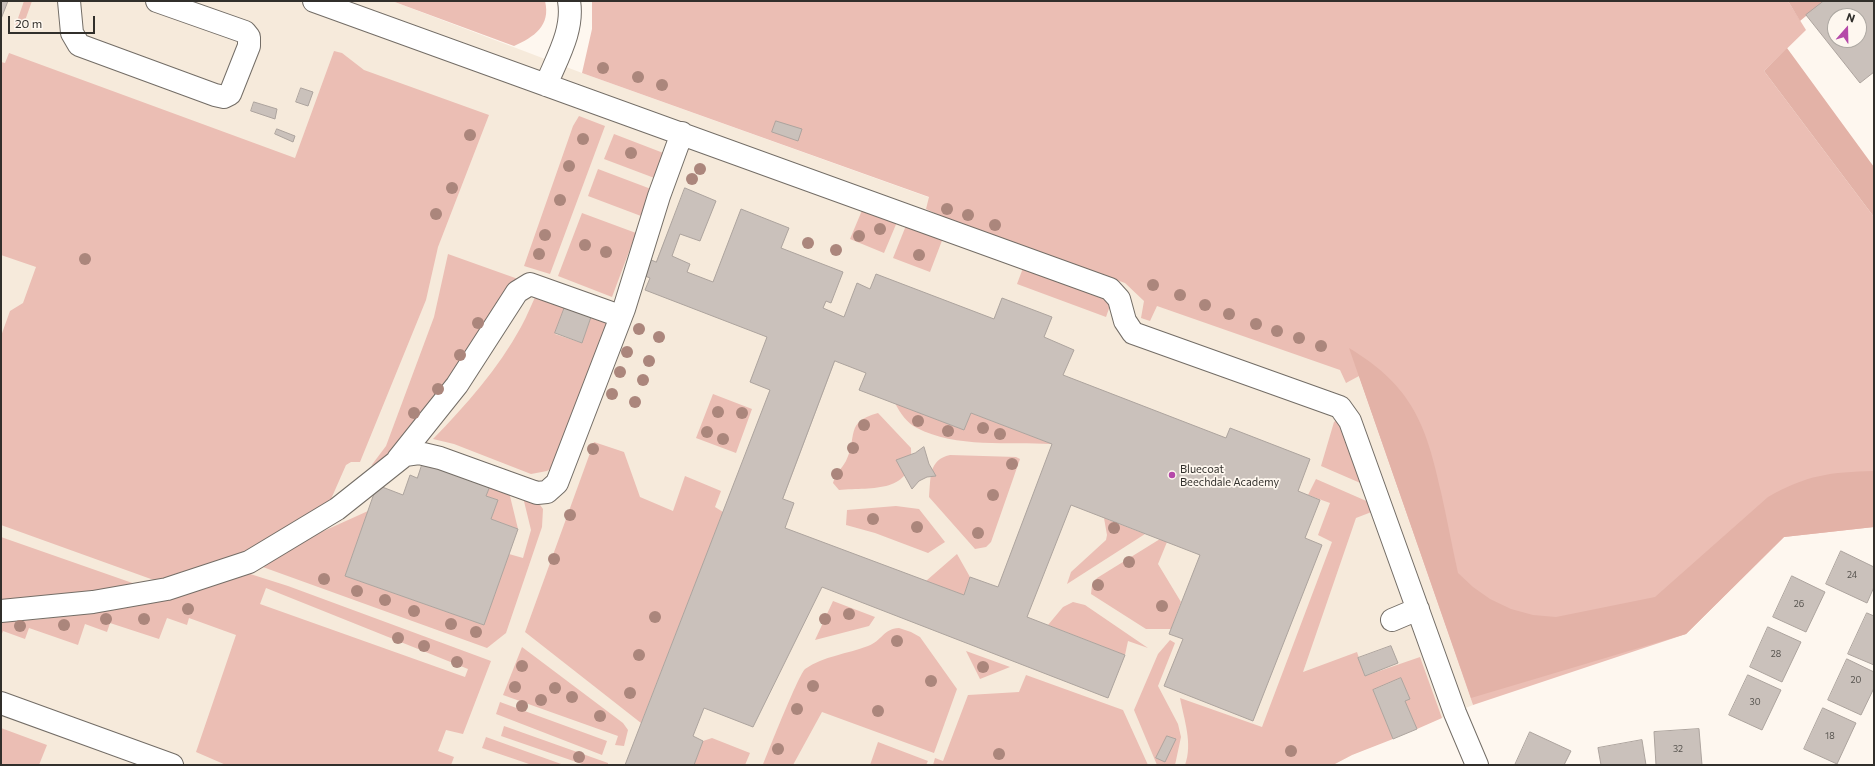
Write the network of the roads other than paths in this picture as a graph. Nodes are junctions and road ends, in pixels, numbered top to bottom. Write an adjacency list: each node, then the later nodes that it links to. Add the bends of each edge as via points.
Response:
1 (69, 1): 2 (lane, via 72,33 79,45 215,95 224,97 230,94 249,46 249,37 245,32)
2 (157, 1)
3 (314, 1): 5 (lane)
4 (569, 1): 5 (lane, via 571,13 568,31)
5 (546, 85): 6 (lane)
6 (682, 133): 7 (lane); 9 (lane, via 1110,289 1119,299 1125,321 1133,333 1340,406 1350,421)
7 (620, 316): 8 (lane, via 545,288 530,284 524,287 517,292 458,385); 8 (lane, via 557,483 547,492 537,493 420,453 405,455)
8 (398, 459): 10 (lane, via 337,509 249,562 167,589 93,602)
9 (1418, 609): 11 (lane); 14 (lane, via 1455,713)
10 (1, 611)
11 (1392, 620)
12 (1, 703): 13 (lane)
13 (172, 765)
14 (1477, 765)

